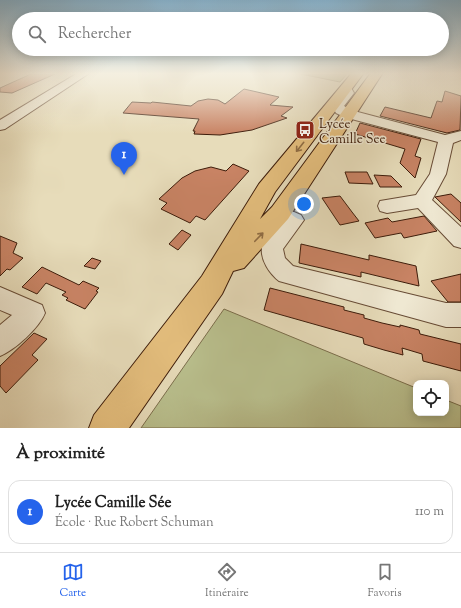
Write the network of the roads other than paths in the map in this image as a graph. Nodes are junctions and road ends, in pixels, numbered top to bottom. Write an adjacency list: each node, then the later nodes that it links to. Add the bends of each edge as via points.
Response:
1 (51, 94): 6 (street)
2 (342, 94): 12 (main road, one-way to 12, via 266,189)
3 (347, 94): 5 (street, via 338,106)
4 (363, 94): 5 (main road)
5 (349, 114): 7 (street); 10 (main road)
6 (0, 126)
7 (454, 138): 8 (street, via 438,174)
8 (422, 201): 9 (street); 11 (street)
9 (387, 206)
10 (280, 213): 12 (main road, one-way to 10); 14 (street, via 294,220 272,247 274,261 287,274 446,315)
11 (461, 240)
12 (212, 285): 16 (main road)
13 (0, 298): 15 (street, via 33,313)
14 (461, 315)
15 (0, 343)
16 (107, 428)

